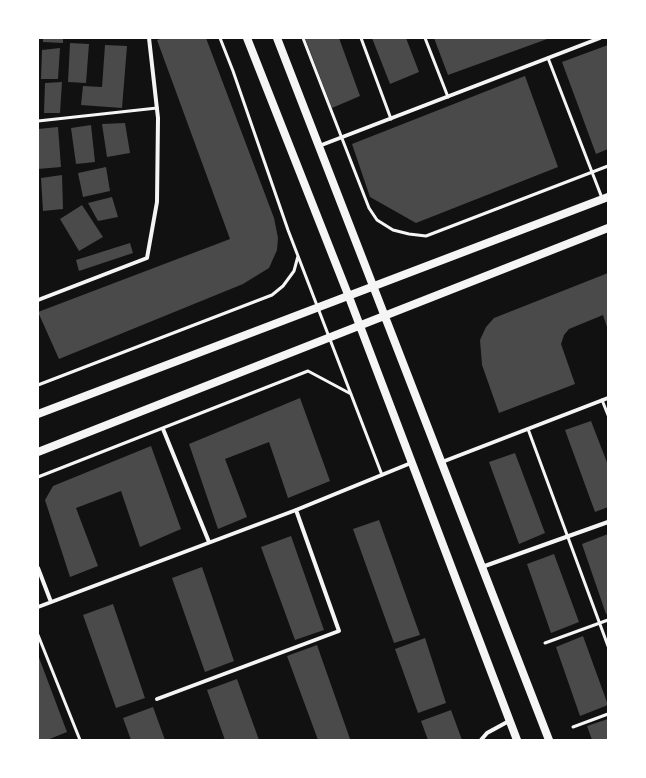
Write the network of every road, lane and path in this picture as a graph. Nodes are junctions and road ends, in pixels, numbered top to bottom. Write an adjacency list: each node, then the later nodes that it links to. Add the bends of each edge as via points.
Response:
1 (149, 38): 11 (street)
2 (220, 38): 20 (lane)
3 (247, 38): 22 (main road)
4 (277, 38): 15 (main road)
5 (303, 38): 14 (lane)
6 (361, 38): 12 (lane)
7 (425, 38): 10 (lane)
8 (600, 38): 9 (street)
9 (548, 58): 10 (street); 17 (lane)
10 (448, 97): 12 (street)
11 (157, 108): 13 (lane); 23 (street, via 157,202 147,258)
12 (391, 118): 14 (street)
13 (38, 121)
14 (342, 138): 15 (street); 17 (lane, via 369,208 377,220 393,230 409,234 426,236)
15 (319, 146): 21 (main road)
16 (608, 166): 17 (lane)
17 (592, 172): 18 (lane)
18 (605, 199): 21 (main road)
19 (608, 228): 25 (main road)
20 (298, 256): 24 (lane); 28 (lane, via 294,271 283,286 272,295)
21 (374, 287): 22 (main road); 25 (main road)
22 (349, 297): 24 (main road); 26 (main road)
23 (38, 300)
24 (318, 308): 27 (lane); 32 (main road)
25 (385, 316): 26 (main road); 37 (main road)
26 (359, 326): 27 (main road); 38 (main road)
27 (329, 338): 29 (lane); 36 (main road)
28 (38, 385)
29 (351, 394): 34 (lane, via 308,372); 39 (lane)
30 (608, 398): 31 (street)
31 (602, 400): 33 (lane); 35 (street)
32 (38, 413)
33 (608, 415)
34 (163, 428): 40 (lane); 44 (street)
35 (528, 429): 37 (street); 43 (lane)
36 (38, 452)
37 (442, 462): 45 (main road)
38 (411, 463): 39 (street); 56 (main road)
39 (382, 475): 41 (street)
40 (38, 476)
41 (296, 510): 44 (street); 54 (street, via 339,631)
42 (608, 522): 43 (street)
43 (567, 536): 45 (street); 50 (lane)
44 (209, 542): 47 (street)
45 (482, 567): 61 (main road)
46 (38, 568): 47 (street)
47 (51, 602): 48 (street)
48 (38, 607)
49 (608, 620): 50 (lane)
50 (599, 623): 52 (lane); 53 (lane)
51 (38, 635): 58 (lane)
52 (545, 643)
53 (608, 646)
54 (157, 699)
55 (608, 714): 57 (lane)
56 (510, 721): 59 (street, via 487,733); 60 (main road)
57 (573, 727)
58 (80, 740)
59 (480, 740)
60 (517, 740)
61 (549, 740)

